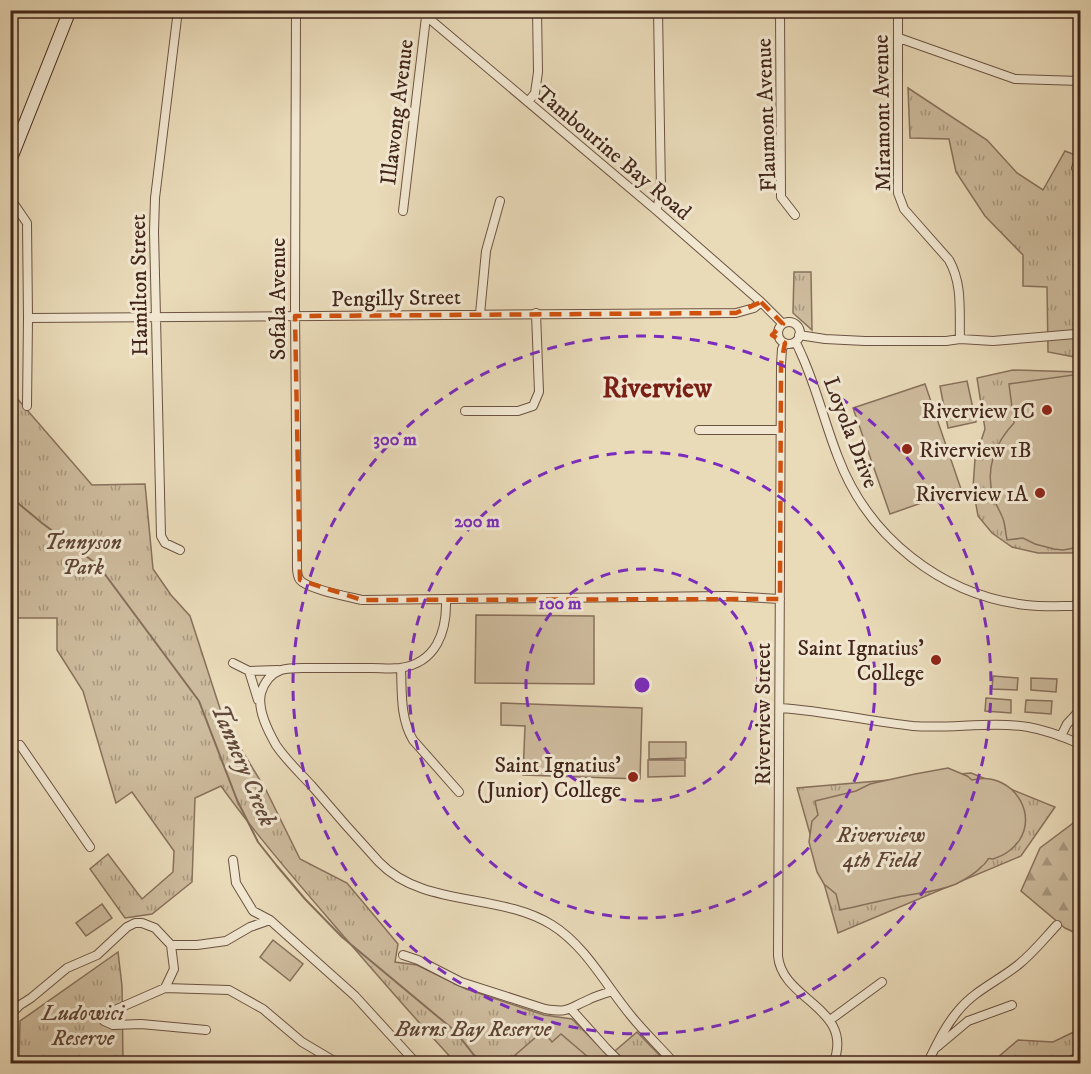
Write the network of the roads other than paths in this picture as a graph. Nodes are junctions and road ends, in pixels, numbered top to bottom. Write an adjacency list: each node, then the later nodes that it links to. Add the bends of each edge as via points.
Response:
1 (70, 10): 13 (main road)
2 (178, 10): 25 (street, Hamilton Street, via 155,198)
3 (296, 10): 23 (street, Sofala Avenue)
4 (537, 10): 11 (street, via 538,72 535,93)
5 (658, 10): 17 (street, via 661,190)
6 (780, 10): 19 (street, Flaumont Avenue, via 781,197)
7 (898, 10): 9 (street, Miramont Avenue)
8 (422, 14): 11 (street, Tambourine Bay Road); 18 (street, Illawong Avenue)
9 (898, 38): 10 (street, via 1015,79); 28 (street, Miramont Avenue, via 898,193 904,209 954,268 960,294)
10 (1080, 81)
11 (528, 102): 17 (street, Tambourine Bay Road)
12 (1080, 158): 14 (street)
13 (10, 161)
14 (1076, 168)
15 (10, 198): 24 (street, via 27,223)
16 (500, 201): 22 (street, via 486,251)
17 (656, 210): 20 (street, Tambourine Bay Road)
18 (403, 211)
19 (795, 215)
20 (761, 302): 21 (street, Pengilly Street, via 736,313); 26 (street, Tambourine Bay Road)
21 (536, 313): 22 (street, Pengilly Street); 31 (street, via 538,392 533,406 518,411)
22 (480, 314): 23 (street, Pengilly Street)
23 (295, 316): 25 (street, Pengilly Street); 36 (street, Sofala Avenue, via 300,580 362,600)
24 (28, 318): 25 (street, Pengilly Street); 30 (street)
25 (156, 318): 34 (street, Hamilton Street, via 161,536 165,543)
26 (783, 324): 29 (street, via 778,333 780,339); 29 (street, via 789,322 799,329)
27 (1075, 334): 28 (street, via 993,341)
28 (960, 339): 29 (street)
29 (793, 340): 33 (street, Riverview Street, via 781,355); 37 (street, Loyola Drive, via 808,368 851,487 878,526 900,548 925,568 980,595 1026,605)
30 (27, 406)
31 (465, 411)
32 (699, 430): 33 (street)
33 (781, 430): 35 (street, Riverview Street)
34 (180, 550)
35 (780, 599): 36 (street, via 726,596); 43 (street, Riverview Street)
36 (446, 600): 39 (street, via 445,625 439,642 416,663)
37 (1079, 605)
38 (233, 663): 41 (street)
39 (401, 668): 40 (street); 48 (street, via 408,731)
40 (282, 670): 41 (street); 42 (street, via 264,684)
41 (249, 671): 42 (street)
42 (260, 706): 57 (street, via 277,746 386,869 413,885 539,918 568,936)
43 (780, 708): 45 (street, via 915,726 1027,727); 61 (street, Riverview Street, via 779,964 791,984)
44 (1080, 710): 45 (street)
45 (1061, 736): 46 (street)
46 (1080, 744)
47 (20, 745): 49 (street)
48 (459, 792)
49 (90, 847)
50 (233, 860): 51 (street, via 236,883 253,911)
51 (270, 920): 53 (street, via 226,941); 65 (street, via 355,996)
52 (1057, 925): 63 (street, via 1016,967 958,1010)
53 (171, 945): 56 (street, via 174,969); 60 (street, via 155,928 135,923 97,955 67,968)
54 (403, 955): 59 (street, via 461,982 545,1009)
55 (882, 982): 61 (street)
56 (165, 988): 62 (street, via 108,1013 104,1021 113,1025); 64 (street, via 229,990 263,1009 302,1042)
57 (612, 991): 59 (street); 67 (street)
58 (1012, 1005): 63 (street, via 968,1021)
59 (571, 1009): 66 (street)
60 (10, 1015)
61 (830, 1020): 68 (street, via 837,1040)
62 (206, 1030)
63 (935, 1049): 69 (street)
64 (339, 1064)
65 (417, 1064)
66 (622, 1064)
67 (675, 1064)
68 (833, 1064)
69 (927, 1064)

